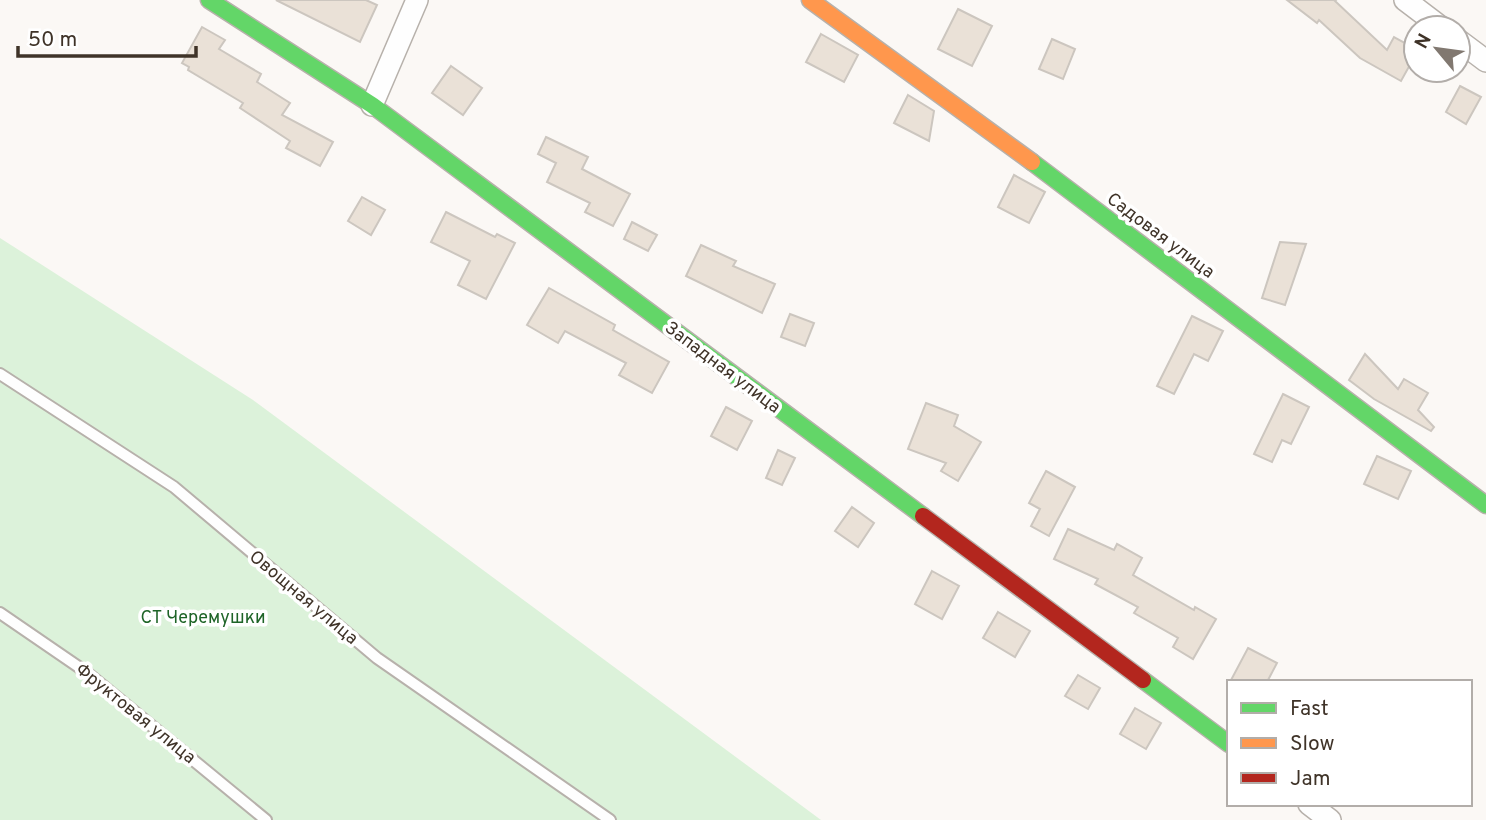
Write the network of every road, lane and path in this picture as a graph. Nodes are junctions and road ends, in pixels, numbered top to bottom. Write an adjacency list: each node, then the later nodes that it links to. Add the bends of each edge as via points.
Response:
1 (209, 0): 6 (street, Западная улица)
2 (417, 0): 6 (street)
3 (810, 0): 8 (street, Садовая улица, via 1057,180)
4 (1405, 0): 5 (street)
5 (1424, 14)
6 (373, 105): 10 (street, Западная улица)
7 (0, 373): 13 (lane, Овощная улица, via 174,487 377,658)
8 (1486, 505)
9 (0, 613): 12 (lane, Фруктовая улица, via 86,672)
10 (1227, 743)
11 (1312, 806): 14 (street)
12 (267, 820)
13 (610, 820)
14 (1331, 820)

